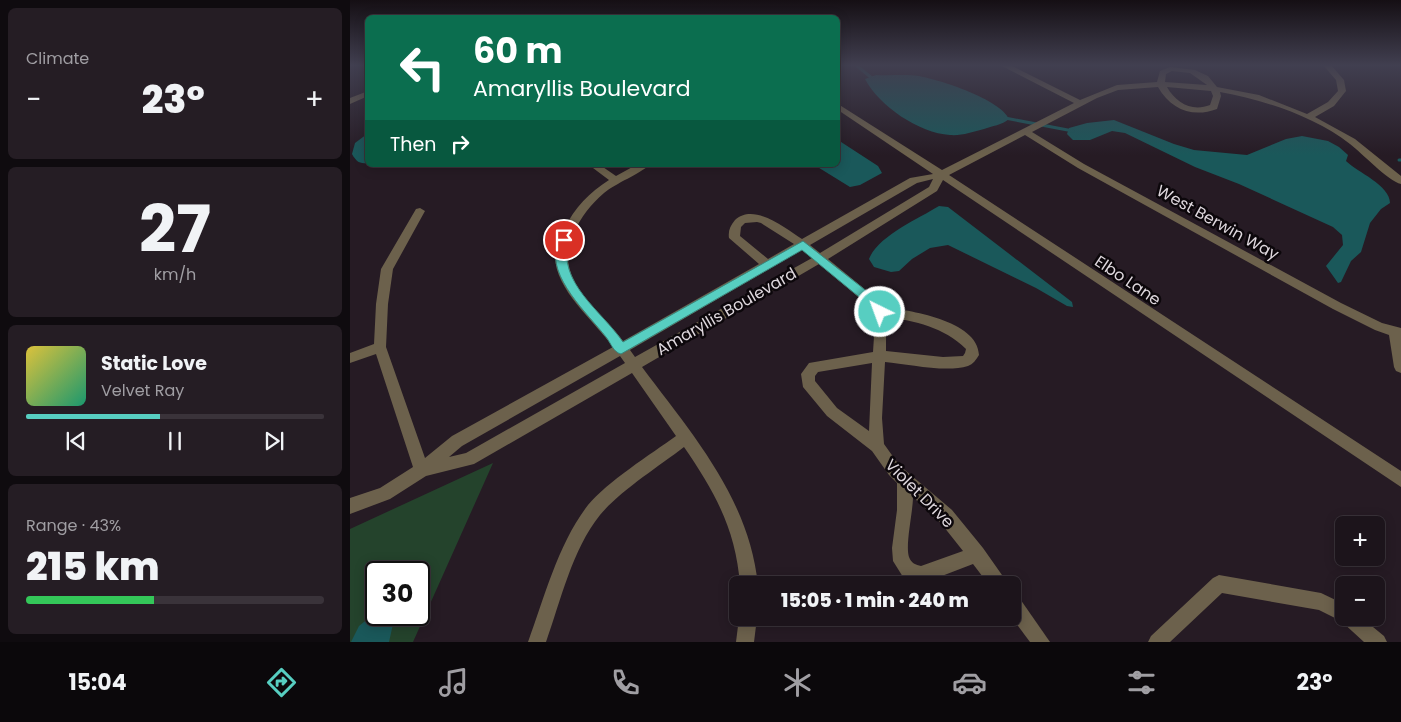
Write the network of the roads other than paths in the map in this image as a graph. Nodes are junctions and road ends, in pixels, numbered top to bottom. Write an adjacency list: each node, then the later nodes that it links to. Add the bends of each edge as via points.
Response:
1 (364, 95): 8 (street)
2 (1064, 95): 9 (street)
3 (1100, 95): 9 (street)
4 (1167, 95): 5 (street, via 1172,101 1203,111 1214,106 1218,100)
5 (1216, 95)
6 (1243, 95): 11 (street, via 1272,102)
7 (1339, 95): 11 (street, via 1331,104)
8 (350, 101)
9 (1080, 103): 12 (street)
10 (840, 107): 15 (street, Elbo Lane)
11 (1308, 117): 17 (street, via 1352,141)
12 (1024, 131): 15 (street); 23 (street, West Berwin Way, via 1081,166 1308,290 1372,324)
13 (597, 167): 16 (street)
14 (640, 167): 16 (street)
15 (940, 175): 19 (street, Amaryllis Boulevard, via 914,180); 20 (street, Amaryllis Boulevard, via 933,189); 34 (street, Elbo Lane)
16 (615, 180): 25 (street, via 598,192 574,220 564,240 561,260 582,301)
17 (1401, 180)
18 (420, 211): 24 (street, via 387,269)
19 (803, 245): 20 (street); 21 (street, Amaryllis Boulevard); 21 (street, via 765,220 742,220 736,226 735,238)
20 (819, 259): 22 (street, via 874,303); 28 (street, Amaryllis Boulevard)
21 (766, 265): 25 (street, Amaryllis Boulevard)
22 (880, 312): 26 (street, Violet Drive); 26 (street, via 935,322 957,334 972,348 972,355 966,362 956,363)
23 (1398, 333): 29 (street)
24 (380, 347): 27 (street); 32 (street)
25 (621, 349): 28 (street); 32 (street, Amaryllis Boulevard, via 457,441)
26 (879, 356): 31 (street, Violet Drive, via 874,431); 31 (street, via 814,367 808,374 808,383 832,412)
27 (350, 358)
28 (633, 365): 30 (street); 32 (street, Amaryllis Boulevard, via 470,458)
29 (1401, 367)
30 (686, 437): 37 (street, via 713,476 732,514); 43 (street, via 595,509 570,551)
31 (877, 446): 33 (street, Violet Drive)
32 (422, 470): 35 (street, Amaryllis Boulevard, via 384,494)
33 (905, 480): 36 (street, Violet Drive, via 946,516); 36 (street, via 900,548 901,561 909,571 921,575)
34 (1401, 480)
35 (350, 506)
36 (977, 554): 38 (street, Violet Drive)
37 (749, 576)
38 (993, 576)
39 (1335, 609): 46 (street, via 1321,602 1219,584)
40 (1021, 614): 45 (street)
41 (747, 626): 44 (street)
42 (1358, 626): 47 (street)
43 (537, 642)
44 (746, 642)
45 (1041, 642)
46 (1157, 642)
47 (1378, 642)

